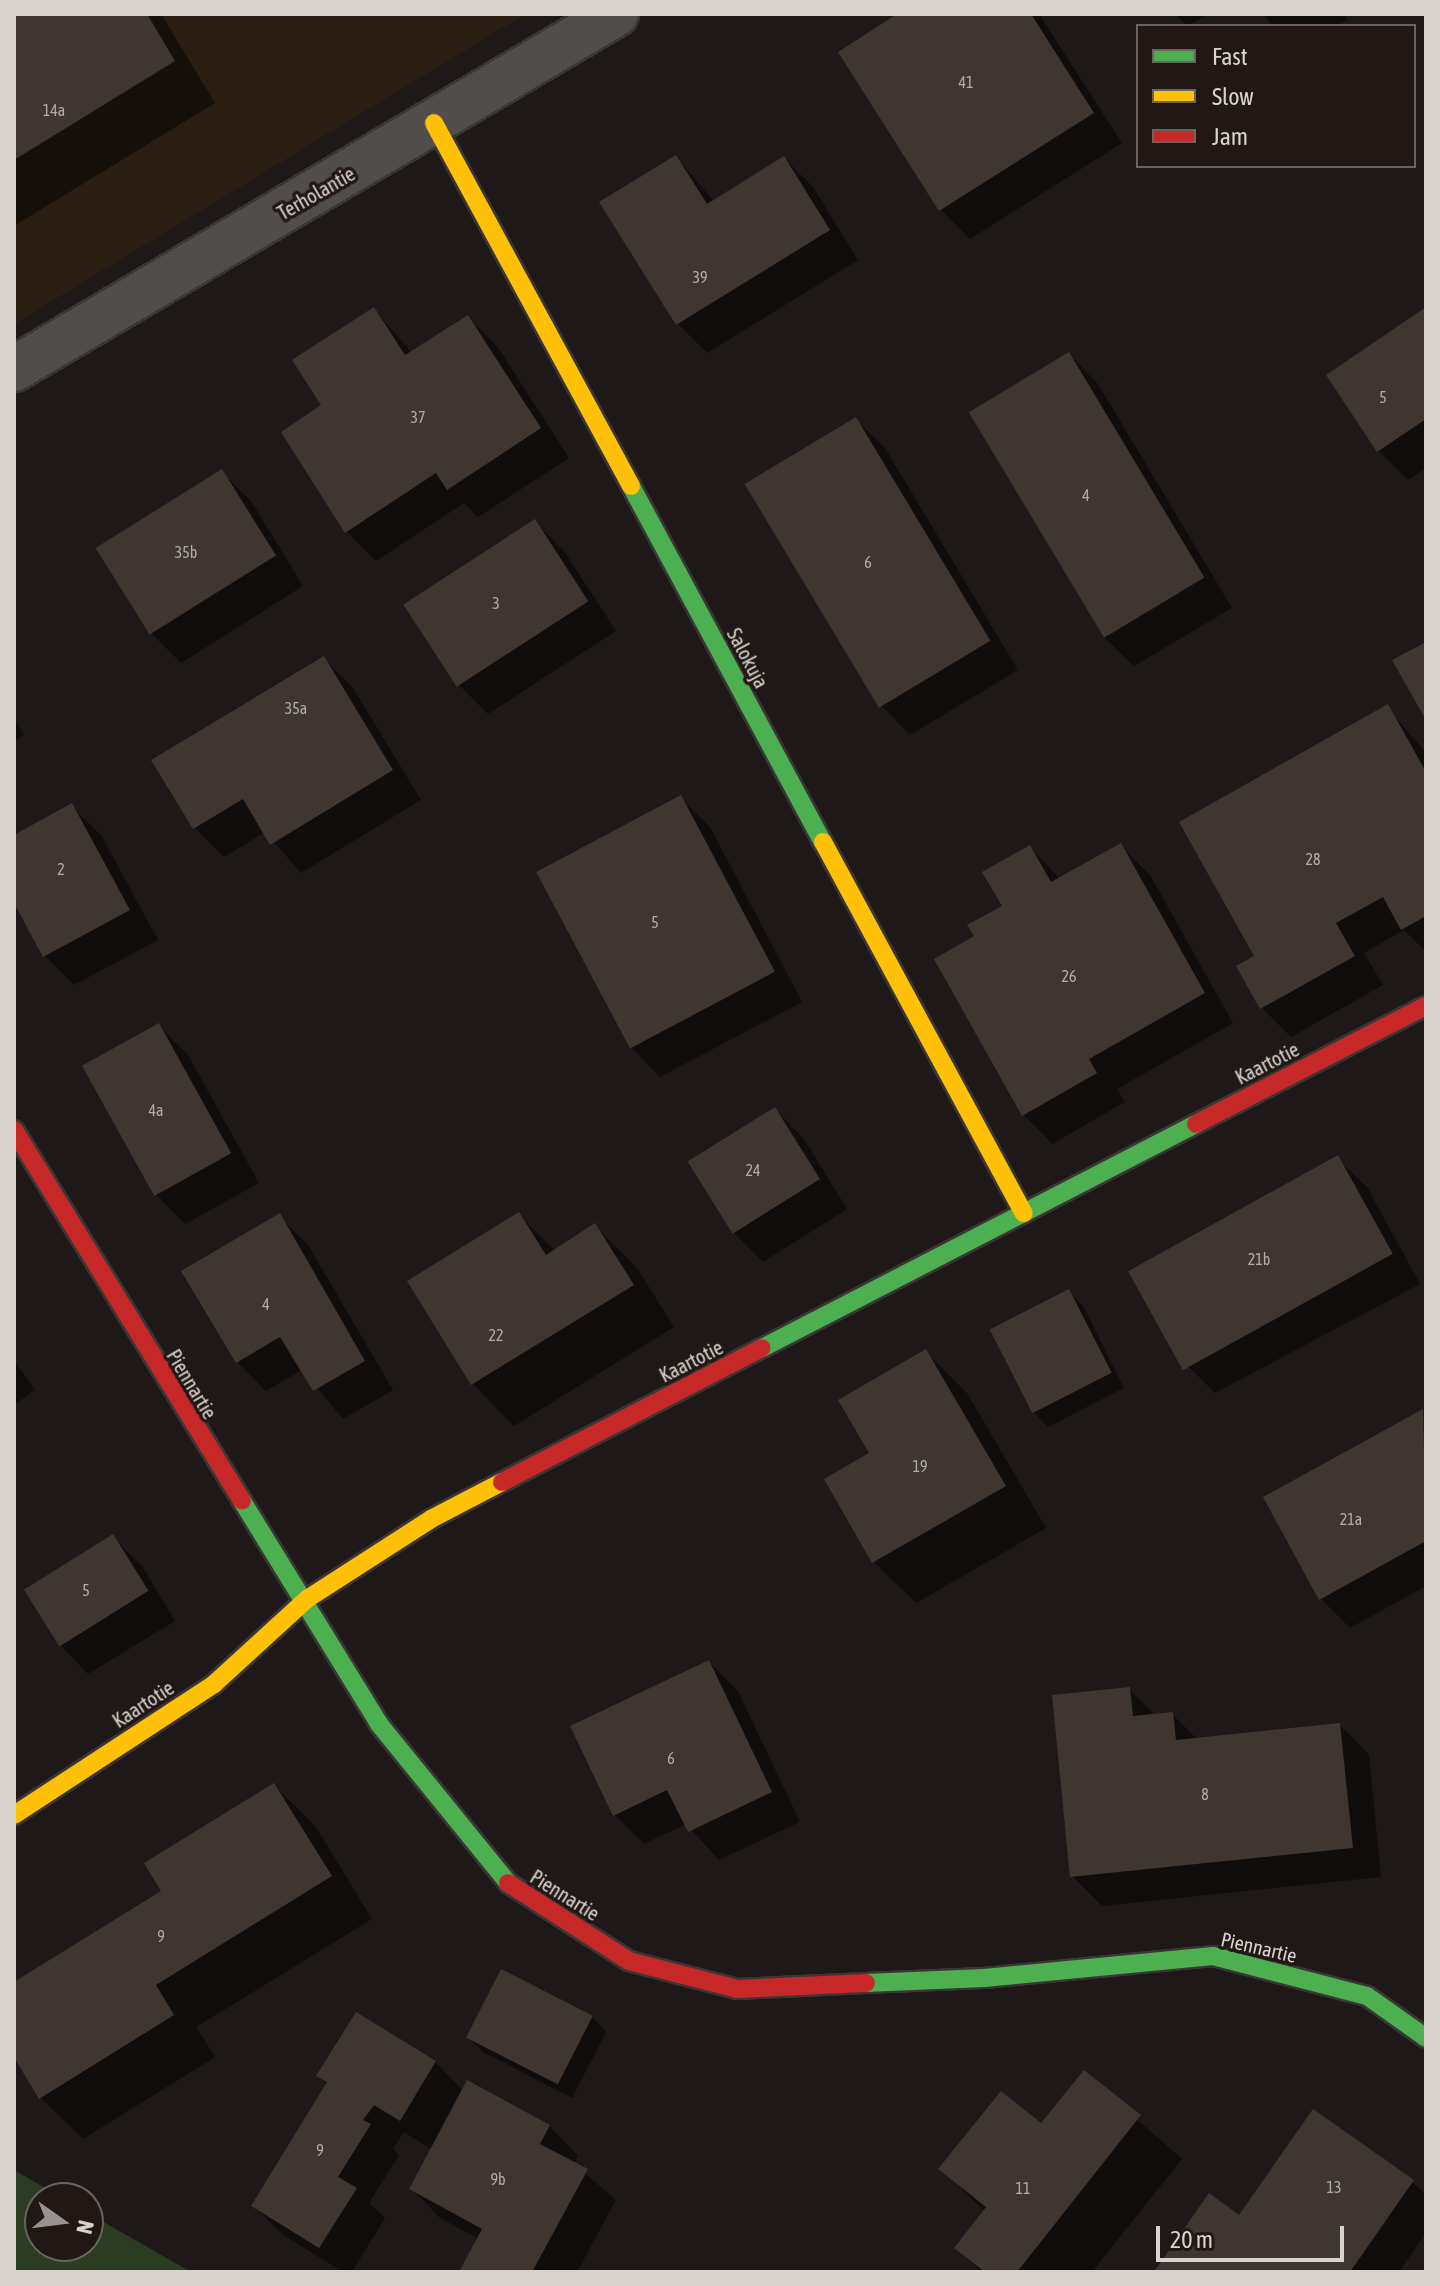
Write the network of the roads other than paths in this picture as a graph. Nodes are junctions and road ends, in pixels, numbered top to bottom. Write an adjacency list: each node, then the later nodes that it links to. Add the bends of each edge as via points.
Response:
1 (616, 14): 2 (street, Terholantie)
2 (434, 123): 3 (street, Terholantie); 6 (street, Salokuja)
3 (14, 369)
4 (1426, 1006): 6 (street, Kaartotie)
5 (14, 1130): 7 (street, Piennartie, via 227,1484)
6 (1024, 1213): 7 (street, Kaartotie, via 431,1519)
7 (307, 1599): 8 (street, Kaartotie, via 214,1684); 9 (street, Piennartie, via 379,1724 511,1887 629,1961 737,1989 984,1978 1213,1956 1367,1996)
8 (14, 1815)
9 (1426, 2038)

